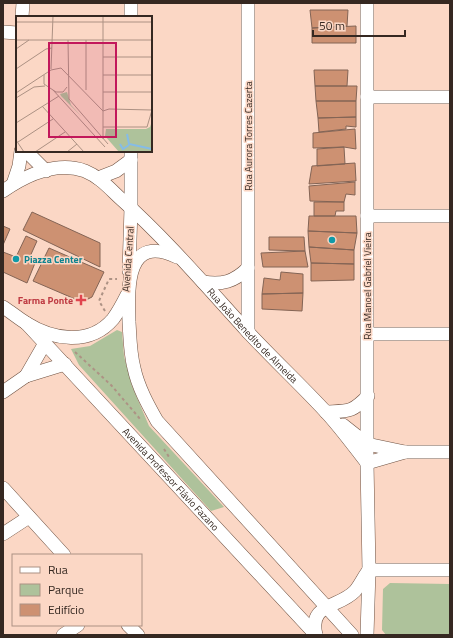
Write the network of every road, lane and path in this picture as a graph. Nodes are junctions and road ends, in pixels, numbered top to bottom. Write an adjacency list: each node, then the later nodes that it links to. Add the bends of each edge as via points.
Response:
1 (23, 3): 5 (street)
2 (131, 3): 6 (street)
3 (248, 3): 21 (street, Rua Aurora Torres Cazerta)
4 (367, 3): 9 (street, Rua Manoel Gabriel Vieira)
5 (22, 16)
6 (131, 16)
7 (3, 32): 8 (street)
8 (16, 33)
9 (367, 97): 10 (street); 18 (street, Rua Manoel Gabriel Vieira)
10 (450, 98)
11 (21, 152): 16 (street, via 19,166)
12 (27, 152): 14 (street)
13 (131, 156): 15 (street, via 116,172); 17 (street, Avenida Central)
14 (46, 171): 15 (street, via 74,169); 16 (street, via 30,175)
15 (98, 178): 17 (street)
16 (8, 188)
17 (131, 208): 20 (street, Rua João Benedito de Almeida); 24 (street, Avenida Central)
18 (367, 216): 19 (street); 29 (street, Rua Manoel Gabriel Vieira)
19 (450, 216)
20 (181, 259): 23 (street, Rua João Benedito de Almeida); 24 (street, Rua João Benedito de Almeida, via 159,251 144,255 134,264)
21 (248, 268): 23 (street, via 239,277 228,282); 28 (street, Rua Aurora Torres Cazerta)
22 (118, 279): 26 (path, via 109,279 99,301)
23 (203, 282): 28 (street, Rua João Benedito de Almeida)
24 (128, 293): 27 (street, Avenida Central, via 120,309 103,328 84,337 54,336); 51 (street, via 134,368 142,392 157,421)
25 (3, 307): 27 (street, Avenida Central)
26 (106, 312)
27 (26, 323): 31 (street, Avenida Professor Flávio Fazano)
28 (248, 332): 37 (street, Rua João Benedito de Almeida)
29 (367, 334): 30 (street); 36 (street, Rua Manoel Gabriel Vieira)
30 (450, 334)
31 (45, 343): 33 (street, Avenida Professor Flávio Fazano); 34 (street)
32 (76, 352): 38 (path, via 111,385)
33 (65, 364): 34 (street); 56 (street, Avenida Professor Flávio Fazano)
34 (26, 376): 35 (street)
35 (3, 392)
36 (368, 396): 37 (street, via 347,412); 39 (street, Rua Manoel Gabriel Vieira)
37 (326, 412): 39 (street, Rua João Benedito de Almeida); 44 (street, Rua João Benedito de Almeida)
38 (145, 425)
39 (367, 444): 41 (street, Rua João Benedito de Almeida); 44 (street, Rua Manoel Gabriel Vieira)
40 (164, 448): 43 (path)
41 (405, 452): 42 (street, Rua João Benedito de Almeida); 44 (street, Rua João Benedito de Almeida)
42 (450, 452)
43 (170, 459)
44 (367, 462): 49 (street, Rua Manoel Gabriel Vieira)
45 (3, 488): 46 (street)
46 (29, 517): 47 (street); 48 (street)
47 (3, 534)
48 (63, 554)
49 (369, 570): 50 (street); 51 (street, via 355,591); 58 (street, Rua Manoel Gabriel Vieira)
50 (450, 570)
51 (326, 607): 56 (street, via 315,619); 57 (street)
52 (76, 626): 54 (street)
53 (129, 626): 55 (street)
54 (63, 635)
55 (138, 635)
56 (316, 635)
57 (352, 635)
58 (367, 635)

